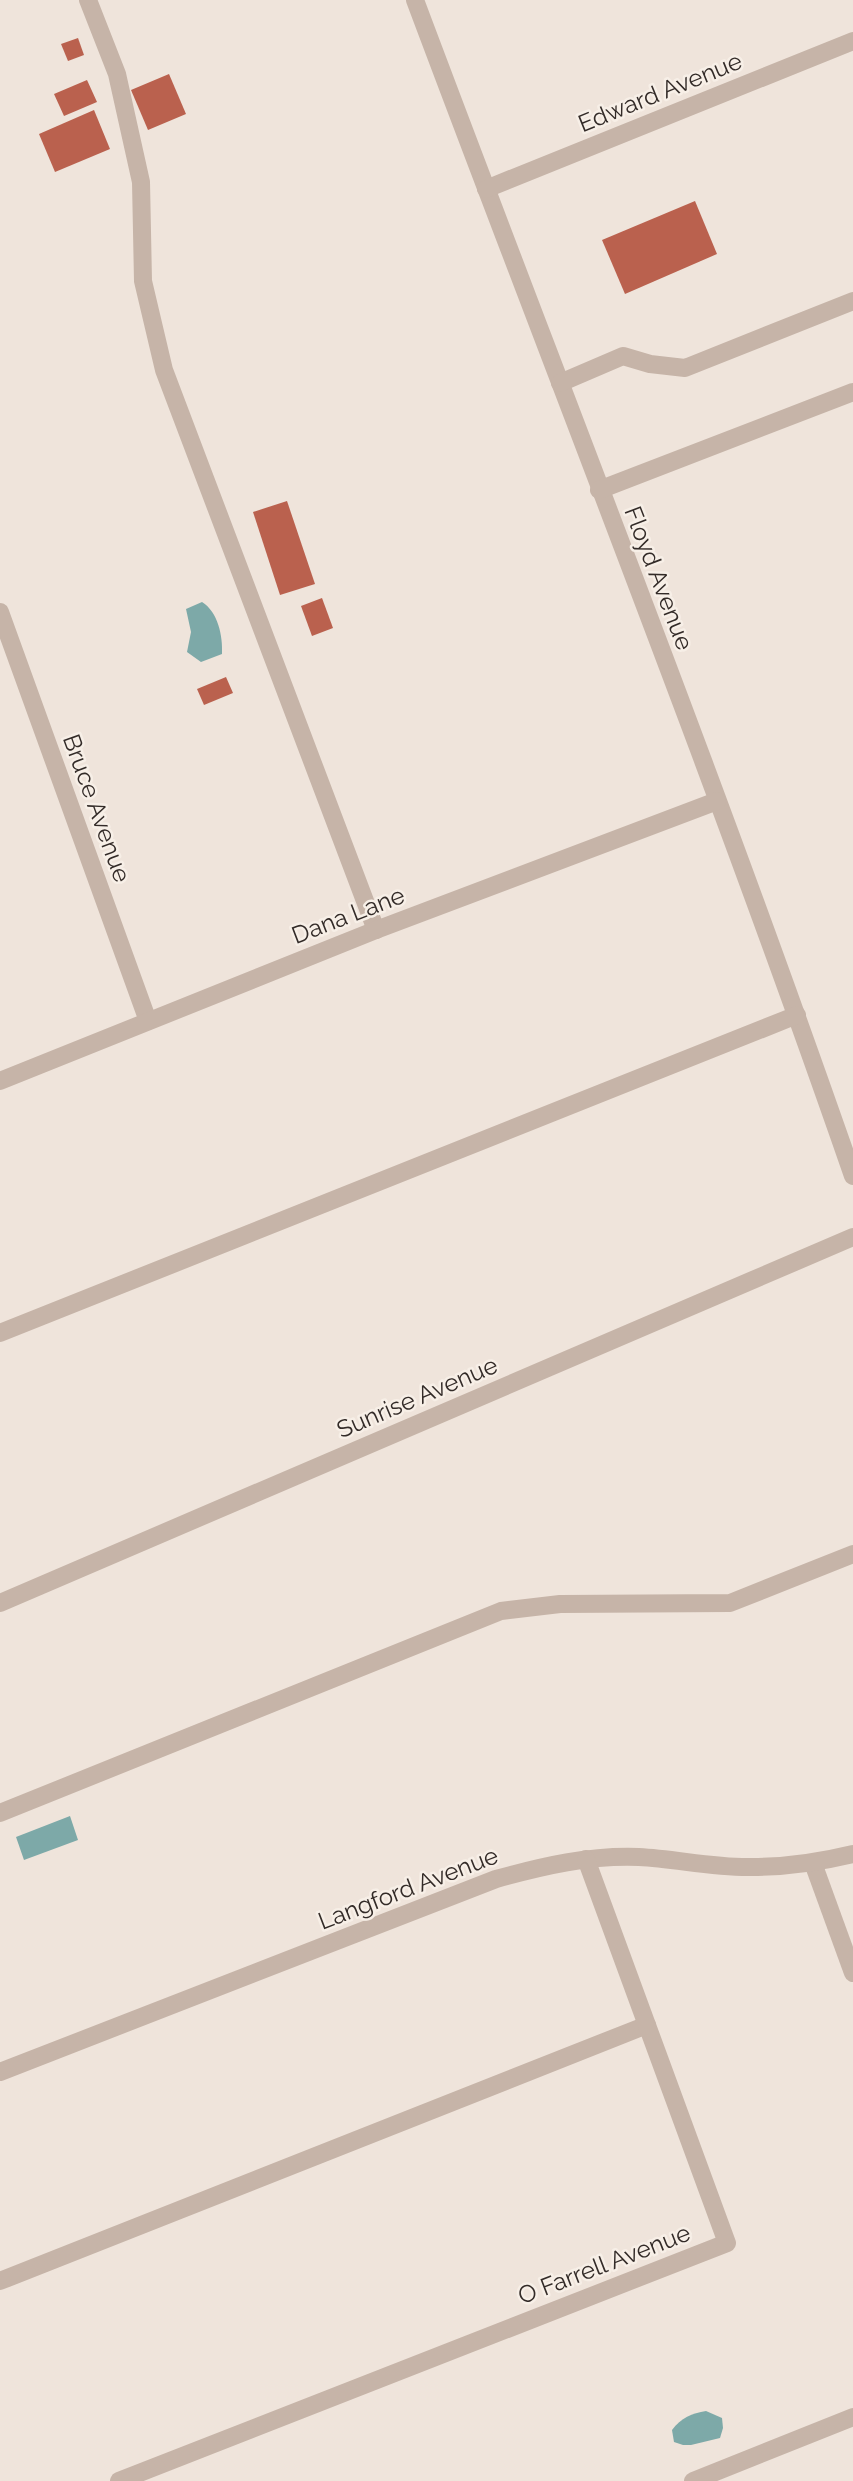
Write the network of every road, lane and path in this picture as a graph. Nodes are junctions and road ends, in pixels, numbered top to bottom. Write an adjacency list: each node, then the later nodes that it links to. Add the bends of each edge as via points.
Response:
1 (88, 0): 11 (street, via 117,74 141,182 143,281 164,370)
2 (415, 0): 4 (street, Floyd Avenue)
3 (853, 41): 4 (street, Edward Avenue)
4 (486, 189): 6 (street, Floyd Avenue)
5 (853, 300): 6 (street, via 685,368 623,356)
6 (560, 383): 8 (street, Floyd Avenue)
7 (853, 392): 8 (street)
8 (599, 490): 10 (street, Floyd Avenue)
9 (0, 612): 13 (street, Bruce Avenue)
10 (717, 801): 11 (street, Dana Lane); 12 (street, Floyd Avenue)
11 (376, 930): 13 (street, Dana Lane)
12 (797, 1015): 15 (street, Floyd Avenue); 17 (street)
13 (148, 1021): 14 (street, Dana Lane)
14 (0, 1082)
15 (853, 1176)
16 (853, 1237): 19 (street, Sunrise Avenue)
17 (0, 1333)
18 (853, 1554): 20 (street, via 730,1603 560,1604 501,1611)
19 (0, 1603)
20 (0, 1813)
21 (853, 1854): 23 (street, Langford Avenue)
22 (586, 1859): 23 (street, Langford Avenue, via 638,1857 751,1868); 25 (street, O Farrell Avenue); 26 (street, Langford Avenue, via 496,1879)
23 (813, 1863): 24 (street)
24 (853, 1973)
25 (647, 2025): 27 (street); 29 (street, O Farrell Avenue, via 727,2243)
26 (0, 2072)
27 (0, 2281)
28 (853, 2417): 30 (street)
29 (119, 2481)
30 (693, 2481)

